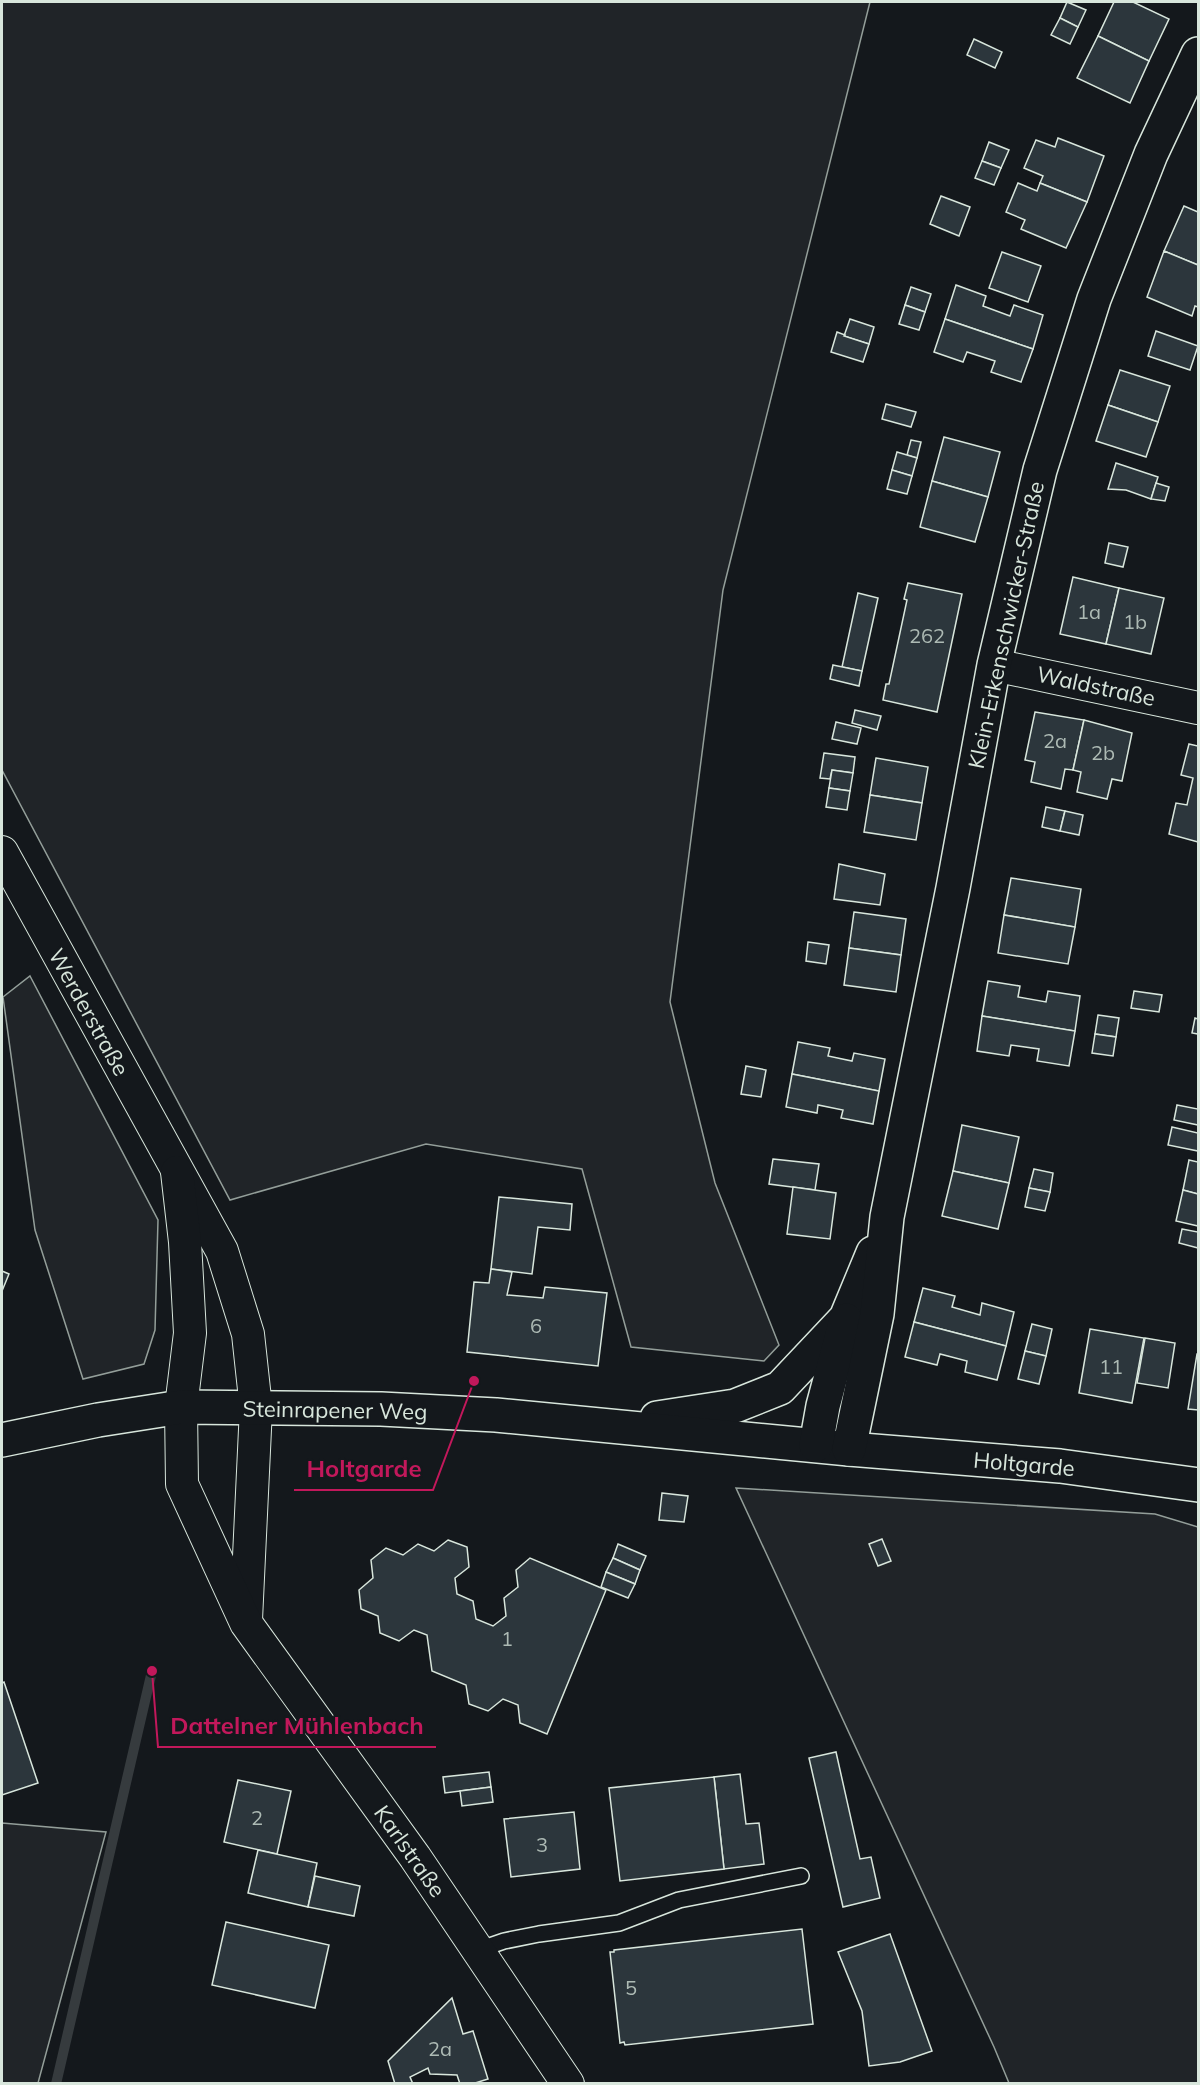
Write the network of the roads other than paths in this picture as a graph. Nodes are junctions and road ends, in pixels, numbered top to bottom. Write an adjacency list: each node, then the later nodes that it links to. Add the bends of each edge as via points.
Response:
1 (1198, 54): 2 (street, Klein-Erkenschwicker-Straße, via 1151,154 1094,300 1040,470)
2 (994, 665): 3 (street, Waldstraße); 6 (street, Klein-Erkenschwicker-Straße)
3 (1198, 708)
4 (2, 852): 5 (street, Werderstraße)
5 (177, 1172): 8 (street, Werderstraße, via 190,1333); 9 (street, Werderstraße, via 222,1251 249,1334)
6 (887, 1217): 7 (street, Klein-Erkenschwicker-Straße); 13 (street, Klein-Erkenschwicker-Straße, via 877,1314)
7 (846, 1318): 10 (street, Klein-Erkenschwicker-Straße, via 780,1388 735,1406); 12 (street, Klein-Erkenschwicker-Straße)
8 (181, 1407): 9 (street, Steinrapener Weg); 11 (street, Steinrapener Weg); 15 (street, Karlstraße, via 182,1484)
9 (256, 1408): 10 (street, Steinrapener Weg, via 381,1409); 15 (street)
10 (605, 1425): 12 (street, Steinrapener Weg)
11 (2, 1440)
12 (816, 1445): 13 (street, Steinrapener Weg)
13 (849, 1449): 14 (street, Holtgarde, via 1060,1466)
14 (1198, 1485)
15 (246, 1623): 17 (street, Karlstraße, via 416,1857)
16 (801, 1876): 17 (lane, via 679,1900 619,1923 539,1934)
17 (478, 1950): 18 (street, Karlstraße)
18 (568, 2084)

